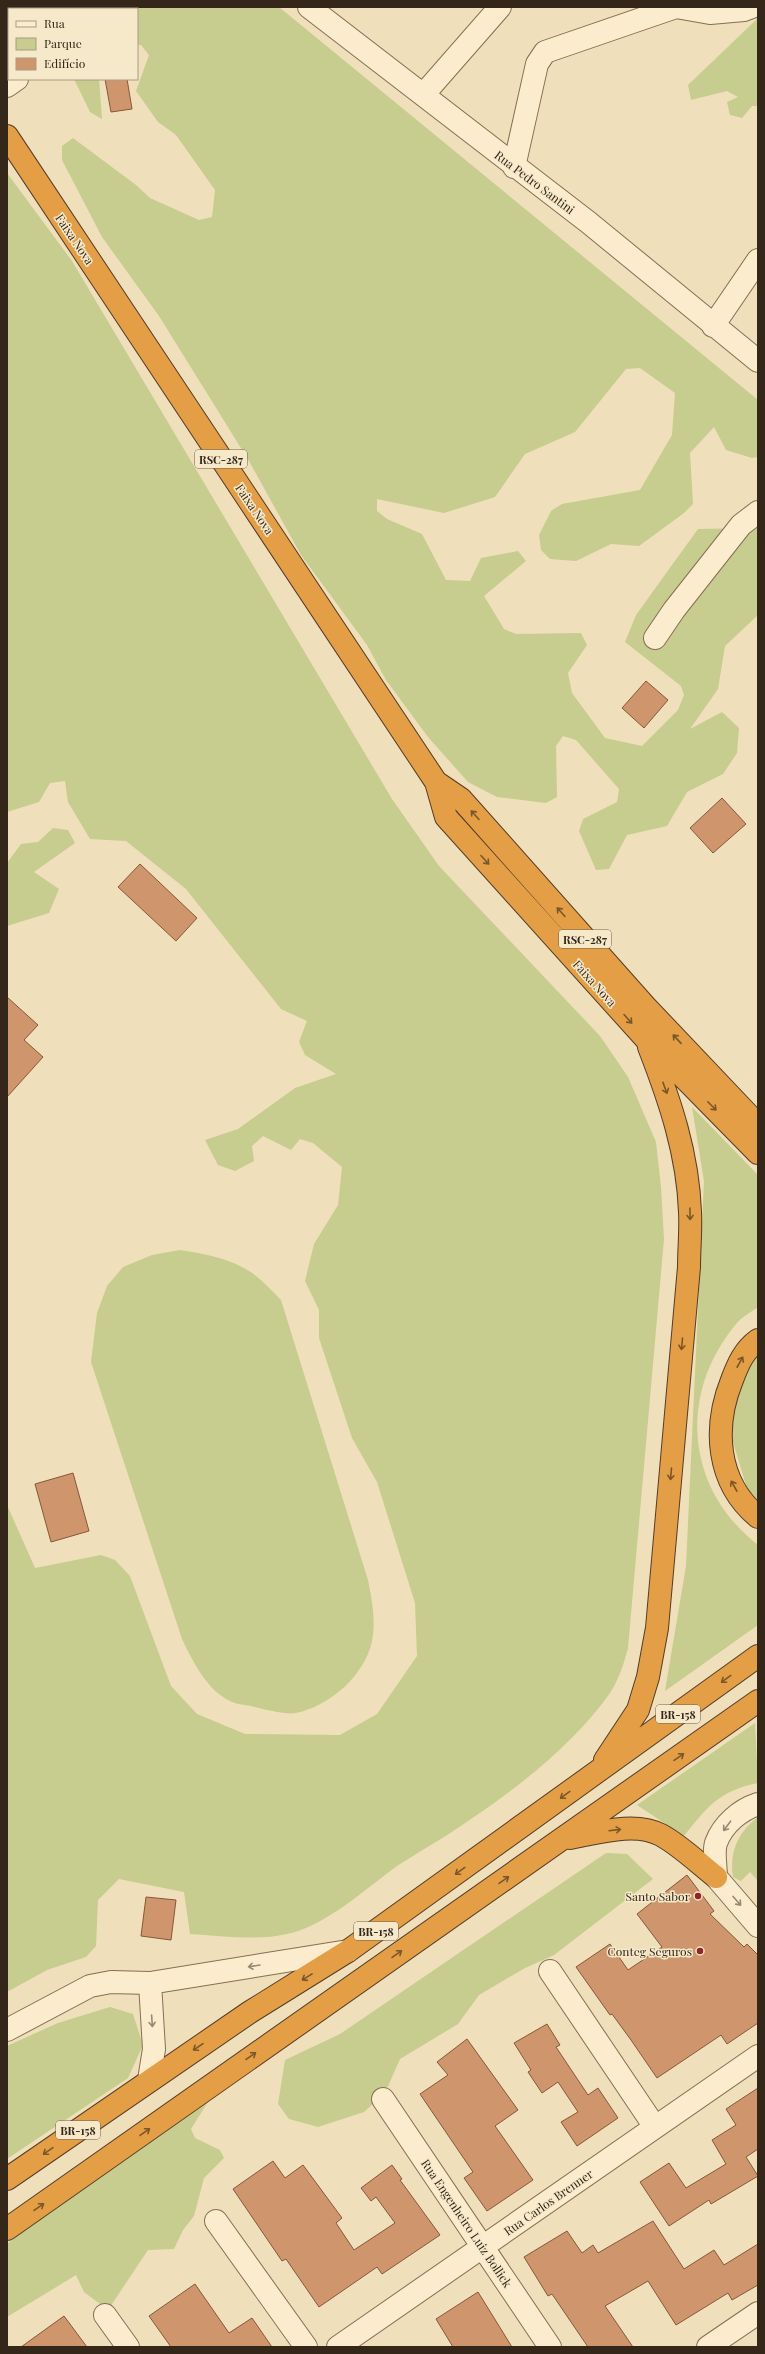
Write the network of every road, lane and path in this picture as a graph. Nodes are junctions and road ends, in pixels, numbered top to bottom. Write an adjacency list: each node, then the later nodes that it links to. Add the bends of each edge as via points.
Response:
1 (309, 7): 7 (street, Rua Pedro Santini)
2 (500, 7): 7 (street)
3 (676, 7): 4 (street, via 710,13); 9 (street, via 545,52 537,64)
4 (752, 7)
5 (16, 80): 6 (street)
6 (7, 86)
7 (423, 94): 9 (street, Rua Pedro Santini)
8 (7, 136): 15 (highway, Faixa Nova / RSC-287)
9 (514, 167): 11 (street, Rua Pedro Santini, via 588,222)
10 (758, 260): 11 (street)
11 (714, 326): 12 (street, Rua Pedro Santini)
12 (758, 361)
13 (758, 512): 14 (street, via 741,525)
14 (655, 638)
15 (436, 782): 16 (highway, Faixa Nova / RSC-287, one-way to 16, via 446,817); 17 (highway, Faixa Nova / RSC-287, one-way to 15, via 645,1006 461,799)
16 (645, 1038): 20 (highway, Faixa Nova / RSC-287, one-way to 20); 25 (highway, one-way to 25, via 666,1091 681,1142 690,1213 689,1267 657,1628 648,1677 638,1710)
17 (732, 1098): 18 (highway); 19 (highway, Faixa Nova / RSC-287)
18 (758, 1116)
19 (758, 1125)
20 (758, 1153)
21 (758, 1340): 22 (highway, one-way to 21, via 737,1492 725,1468 720,1447 720,1425 725,1401 738,1365 749,1346)
22 (758, 1517)
23 (758, 1656): 25 (highway, BR-158, one-way to 25)
24 (758, 1701): 27 (highway, BR-158, one-way to 24)
25 (597, 1772): 30 (highway, BR-158, one-way to 30)
26 (758, 1804): 28 (street, one-way to 28, via 734,1817 724,1829 716,1844)
27 (563, 1840): 28 (highway, one-way to 28, via 615,1830 635,1829 660,1834); 40 (highway, BR-158, one-way to 27, via 365,1976)
28 (716, 1877): 29 (street, one-way to 29)
29 (758, 1926)
30 (348, 1951): 32 (street, one-way to 32); 35 (highway, BR-158, one-way to 35, via 250,2012)
31 (550, 1971): 37 (street)
32 (150, 1983): 33 (street, via 111,1982 90,1986); 35 (street, one-way to 35, via 154,2049)
33 (7, 2030)
34 (758, 2056): 37 (street, Rua Carlos Brenner)
35 (149, 2080): 38 (highway, BR-158, one-way to 38)
36 (384, 2099): 41 (street, Rua Engenheiro Luiz Bollick)
37 (655, 2127): 41 (street, Rua Carlos Brenner)
38 (7, 2179)
39 (216, 2221): 45 (street)
40 (7, 2229)
41 (483, 2247): 46 (street, Rua Carlos Brenner); 47 (street, Rua Engenheiro Luiz Bollick)
42 (758, 2313): 48 (street)
43 (104, 2315): 44 (street)
44 (128, 2347)
45 (306, 2347)
46 (338, 2347)
47 (550, 2347)
48 (708, 2347)

